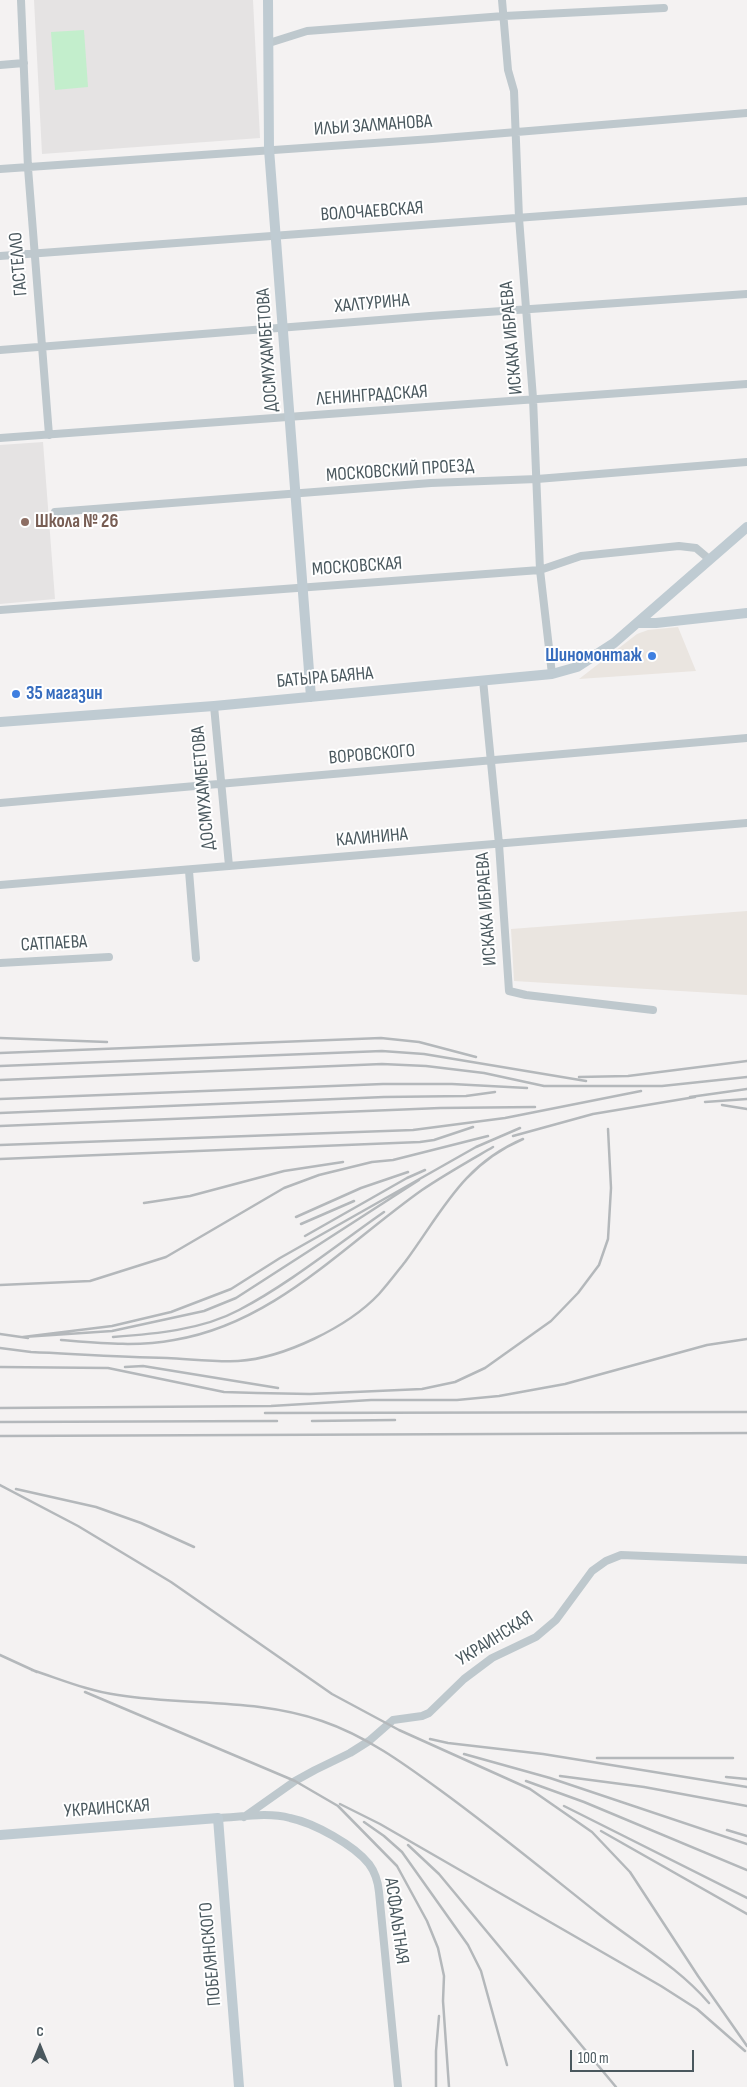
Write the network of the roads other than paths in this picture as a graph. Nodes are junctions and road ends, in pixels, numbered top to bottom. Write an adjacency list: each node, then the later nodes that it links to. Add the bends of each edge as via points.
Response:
1 (21, 0): 7 (street, ГАСТЕЛЛО)
2 (268, 0): 6 (street, ДОСМУХАМБЕТОВА)
3 (502, 0): 5 (street, ИСКАКА ИБРАЕВА)
4 (664, 8): 5 (street)
5 (504, 16): 6 (street, via 307,31); 10 (street, ИСКАКА ИБРАЕВА)
6 (269, 43): 11 (street, ДОСМУХАМБЕТОВА)
7 (24, 63): 8 (street); 12 (street, ГАСТЕЛЛО)
8 (0, 65)
9 (747, 112): 10 (street, ИЛЬИ ЗАЛМАНОВА)
10 (516, 131): 11 (street, ИЛЬИ ЗАЛМАНОВА); 15 (street, ИСКАКА ИБРАЕВА)
11 (269, 149): 12 (street, ИЛЬИ ЗАЛМАНОВА); 16 (street, ДОСМУХАМБЕТОВА)
12 (28, 168): 13 (street, ИЛЬИ ЗАЛМАНОВА); 17 (street, ГАСТЕЛЛО)
13 (0, 169)
14 (747, 201): 15 (street, ВОЛОЧАЕВСКАЯ)
15 (519, 218): 16 (street, ВОЛОЧАЕВСКАЯ); 20 (street, ИСКАКА ИБРАЕВА)
16 (276, 235): 17 (street, ВОЛОЧАЕВСКАЯ); 21 (street, ДОСМУХАМБЕТОВА)
17 (34, 253): 18 (street, ВОЛОЧАЕВСКАЯ); 22 (street, ГАСТЕЛЛО)
18 (0, 256)
19 (747, 294): 20 (street, ХАЛТУРИНА)
20 (525, 309): 21 (street, ХАЛТУРИНА); 25 (street, ИСКАКА ИБРАЕВА)
21 (284, 328): 22 (street, ХАЛТУРИНА); 26 (street, ДОСМУХАМБЕТОВА)
22 (42, 347): 23 (street, ХАЛТУРИНА); 27 (street, ГАСТЕЛЛО)
23 (0, 350)
24 (747, 384): 25 (street, ЛЕНИНГРАДСКАЯ)
25 (533, 398): 26 (street, ЛЕНИНГРАДСКАЯ); 30 (street, ИСКАКА ИБРАЕВА)
26 (290, 418): 27 (street, ЛЕНИНГРАДСКАЯ); 31 (street, ДОСМУХАМБЕТОВА)
27 (49, 435): 28 (street, ЛЕНИНГРАДСКАЯ)
28 (0, 438)
29 (747, 462): 30 (street, МОСКОВСКИЙ ПРОЕЗД)
30 (537, 479): 31 (street, МОСКОВСКИЙ ПРОЕЗД, via 431,483); 35 (street, ИСКАКА ИБРАЕВА)
31 (296, 494): 32 (street, МОСКОВСКИЙ ПРОЕЗД); 36 (street, ДОСМУХАМБЕТОВА)
32 (55, 512)
33 (747, 527): 34 (street, БАТЫРА БАЯНА)
34 (709, 559): 35 (street, МОСКОВСКАЯ, via 696,548 679,546 581,556); 39 (street, БАТЫРА БАЯНА)
35 (540, 570): 36 (street, МОСКОВСКАЯ); 40 (street, ИСКАКА ИБРАЕВА)
36 (303, 588): 37 (street, МОСКОВСКАЯ); 42 (street, ДОСМУХАМБЕТОВА)
37 (0, 610)
38 (747, 613): 39 (street)
39 (639, 623): 40 (street, БАТЫРА БАЯНА, via 588,662)
40 (552, 674): 41 (street, БАТЫРА БАЯНА)
41 (483, 680): 42 (street, БАТЫРА БАЯНА); 46 (street, ИСКАКА ИБРАЕВА)
42 (311, 697): 43 (street, БАТЫРА БАЯНА)
43 (214, 706): 44 (street, БАТЫРА БАЯНА); 47 (street, ДОСМУХАМБЕТОВА)
44 (0, 722)
45 (747, 738): 46 (street, ВОРОВСКОГО)
46 (490, 761): 47 (street, ВОРОВСКОГО); 50 (street, ИСКАКА ИБРАЕВА)
47 (221, 784): 48 (street, ВОРОВСКОГО); 51 (street, ДОСМУХАМБЕТОВА)
48 (0, 803)
49 (747, 823): 50 (street, КАЛИНИНА)
50 (499, 844): 51 (street, КАЛИНИНА); 57 (street, ИСКАКА ИБРАЕВА, via 508,991)
51 (229, 866): 52 (street, КАЛИНИНА)
52 (189, 871): 53 (street, КАЛИНИНА); 55 (street)
53 (0, 885)
54 (109, 957): 56 (street, САТПАЕВА)
55 (196, 958)
56 (0, 963)
57 (653, 1010)
58 (747, 1560): 59 (street, УКРАИНСКАЯ, via 621,1555 606,1561 592,1571 556,1620 536,1636 492,1658 464,1679 429,1713 393,1720 369,1741 295,1782)
59 (244, 1817): 60 (street, АСФАЛЬТНАЯ); 63 (street, АСФАЛЬТНАЯ, via 290,1817 303,1822 352,1849 375,1874)
60 (218, 1818): 61 (street, УКРАИНСКАЯ); 62 (street, ПОБЕЛЯНСКОГО)
61 (0, 1836)
62 (239, 2087)
63 (398, 2087)

